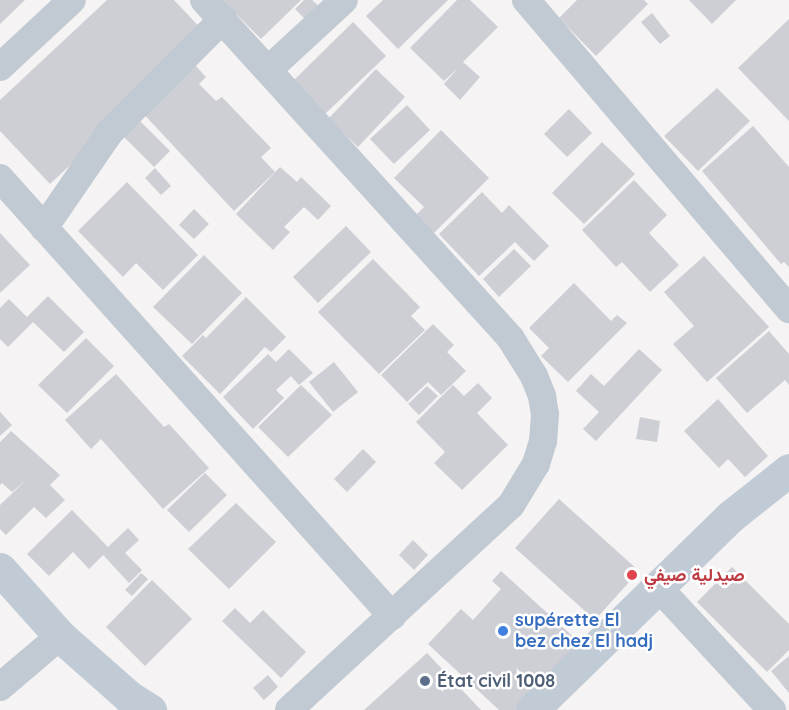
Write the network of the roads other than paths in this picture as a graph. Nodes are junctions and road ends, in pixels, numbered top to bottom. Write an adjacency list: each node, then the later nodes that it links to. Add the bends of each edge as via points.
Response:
1 (72, 0): 5 (street)
2 (344, 0): 6 (street)
3 (526, 0): 9 (street)
4 (213, 10): 6 (street); 8 (street, via 110,132)
5 (0, 67)
6 (268, 70): 13 (street, via 511,339 542,396 543,441 525,487 511,505)
7 (0, 178): 8 (street)
8 (44, 228): 13 (street)
9 (789, 309)
10 (789, 470): 12 (street, via 731,516)
11 (0, 569): 14 (street)
12 (658, 587): 18 (street); 19 (street)
13 (392, 616): 17 (street)
14 (60, 636): 15 (street); 16 (street, via 129,697)
15 (0, 687)
16 (150, 710)
17 (288, 710)
18 (532, 710)
19 (772, 710)

